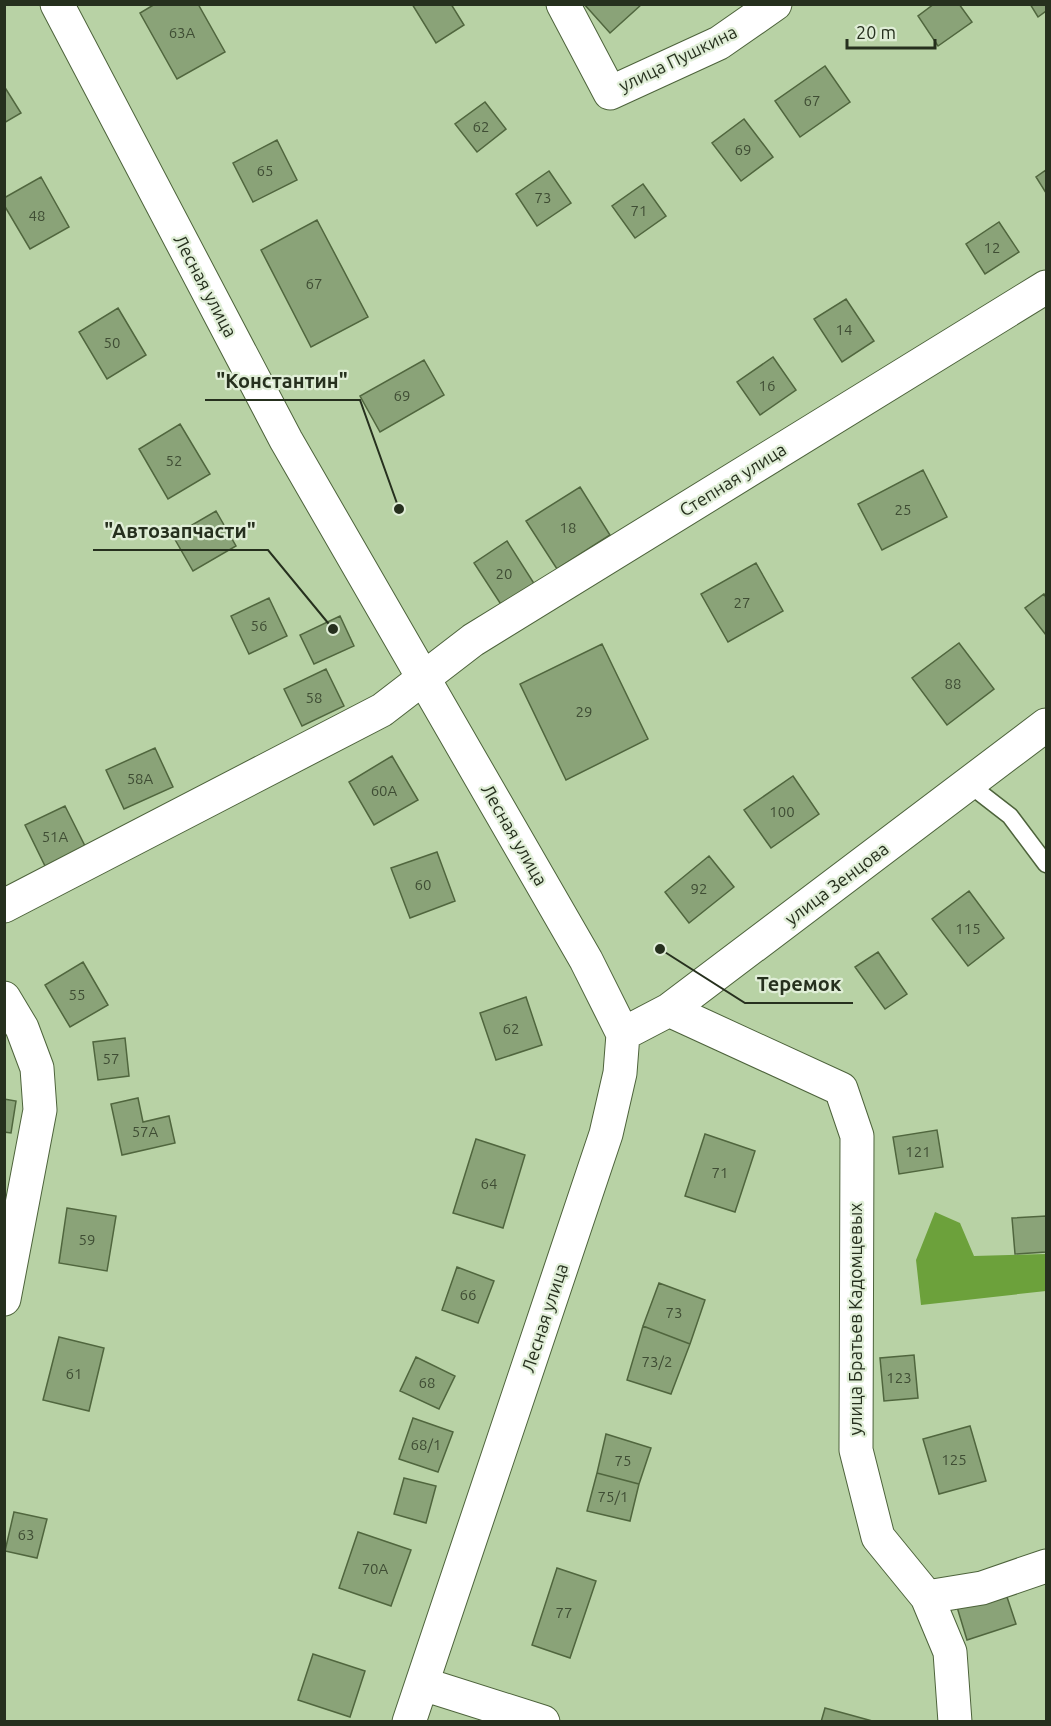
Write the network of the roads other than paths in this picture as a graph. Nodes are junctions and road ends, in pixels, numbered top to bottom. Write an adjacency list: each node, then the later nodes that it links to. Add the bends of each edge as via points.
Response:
1 (57, 4): 5 (street, Лесная улица, via 286,440)
2 (562, 4): 3 (street, улица Пушкина, via 610,93 719,43)
3 (775, 4)
4 (1047, 287): 5 (street, Степная улица, via 473,640)
5 (423, 680): 9 (street, Степная улица, via 381,710); 12 (street, Лесная улица, via 586,960)
6 (1047, 725): 7 (street, улица Зенцова)
7 (970, 785): 8 (lane, via 1010,816); 11 (street, улица Зенцова)
8 (1047, 864)
9 (4, 906)
10 (4, 998): 13 (street, via 22,1028 37,1068 40,1110)
11 (669, 1010): 12 (street, улица Зенцова); 15 (street, улица Братьев Кадомцевых, via 842,1089 857,1136 856,1450 878,1537)
12 (623, 1034): 16 (street, Лесная улица, via 620,1073 606,1134)
13 (4, 1299)
14 (1047, 1566): 15 (street, via 982,1588)
15 (927, 1597): 19 (street, улица Братьев Кадомцевых, via 950,1652)
16 (423, 1684): 17 (street, Лесная улица); 18 (street)
17 (409, 1722)
18 (543, 1722)
19 (955, 1722)

